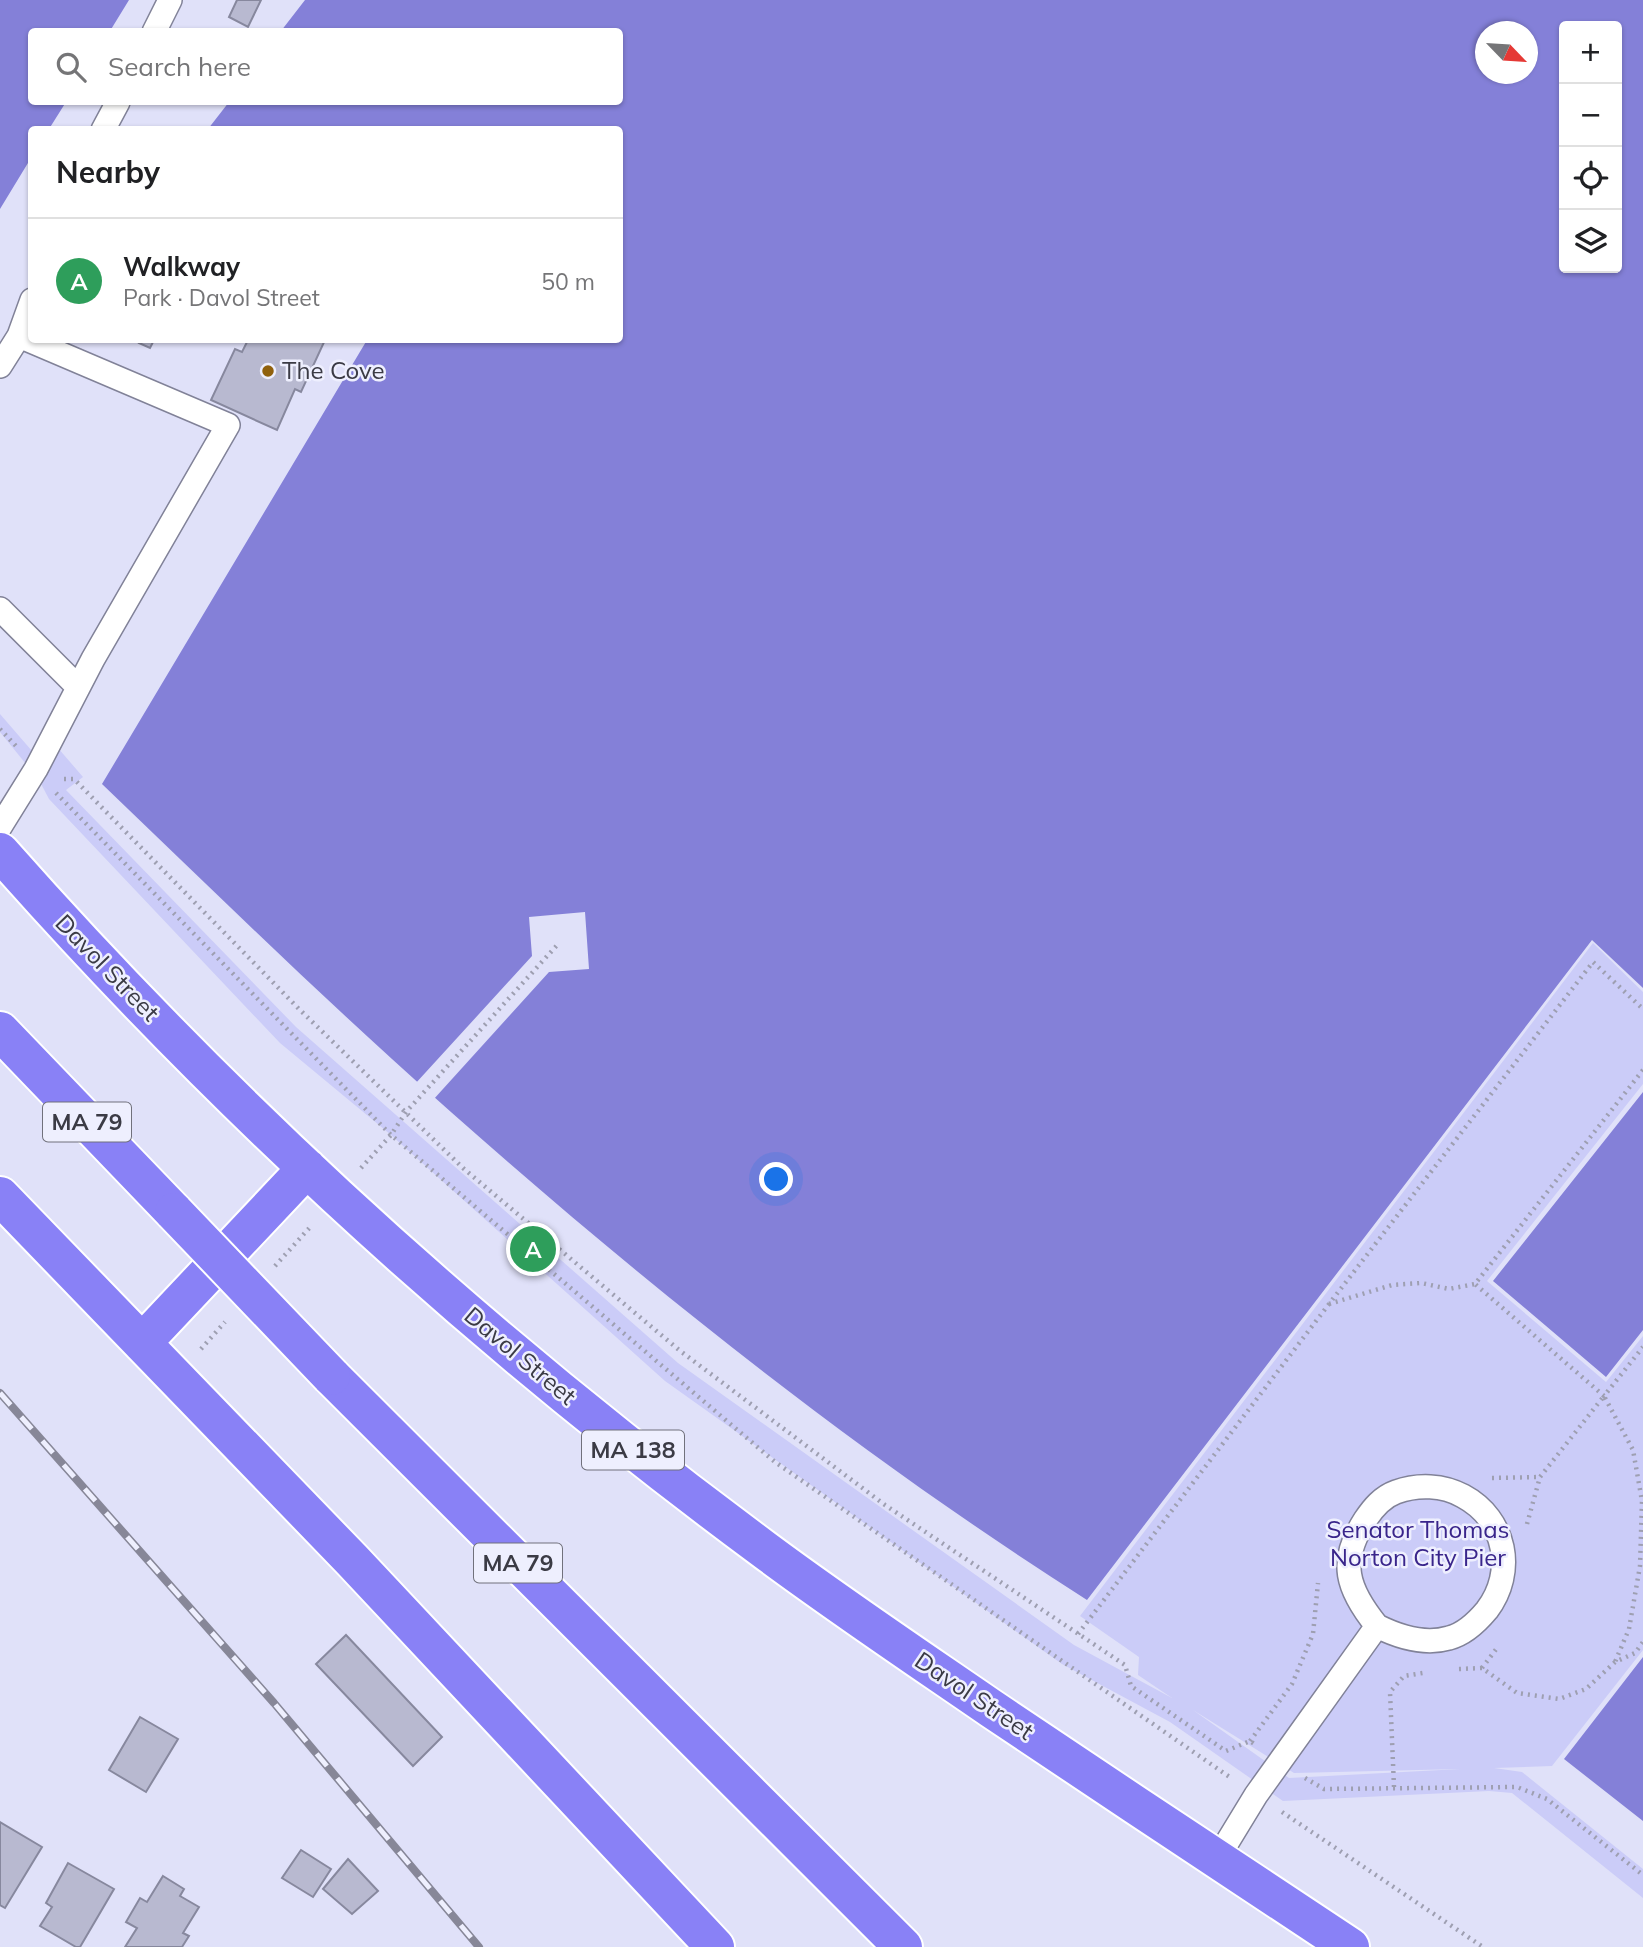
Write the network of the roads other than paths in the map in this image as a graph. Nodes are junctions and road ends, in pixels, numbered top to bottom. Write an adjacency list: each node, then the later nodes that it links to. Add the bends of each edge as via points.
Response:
1 (170, 0): 2 (lane)
2 (156, 28)
3 (116, 105): 4 (lane)
4 (105, 126)
5 (28, 311): 6 (lane)
6 (19, 336): 7 (lane); 9 (lane)
7 (28, 340)
8 (35, 343): 11 (lane, via 228,425)
9 (0, 366)
10 (0, 609): 11 (lane)
11 (78, 687): 12 (lane)
12 (0, 827)
13 (0, 852): 15 (highway, Davol Street / MA 138, via 178,1042)
14 (0, 1031): 21 (highway, MA 79, bridge, via 331,1376)
15 (307, 1168): 17 (highway); 19 (highway, Davol Street / MA 138, via 516,1354 709,1508 909,1653)
16 (0, 1196): 17 (highway)
17 (142, 1343): 20 (highway)
18 (1377, 1626): 18 (lane, via 1423,1640 1450,1638 1476,1624 1496,1597 1505,1568 1502,1543 1491,1519 1476,1503 1454,1491 1412,1487 1373,1507 1350,1550 1349,1573 1358,1603); 19 (lane, via 1256,1795)
19 (1217, 1859): 22 (highway, Davol Street / MA 138)
20 (715, 1947)
21 (903, 1947)
22 (1350, 1947)

